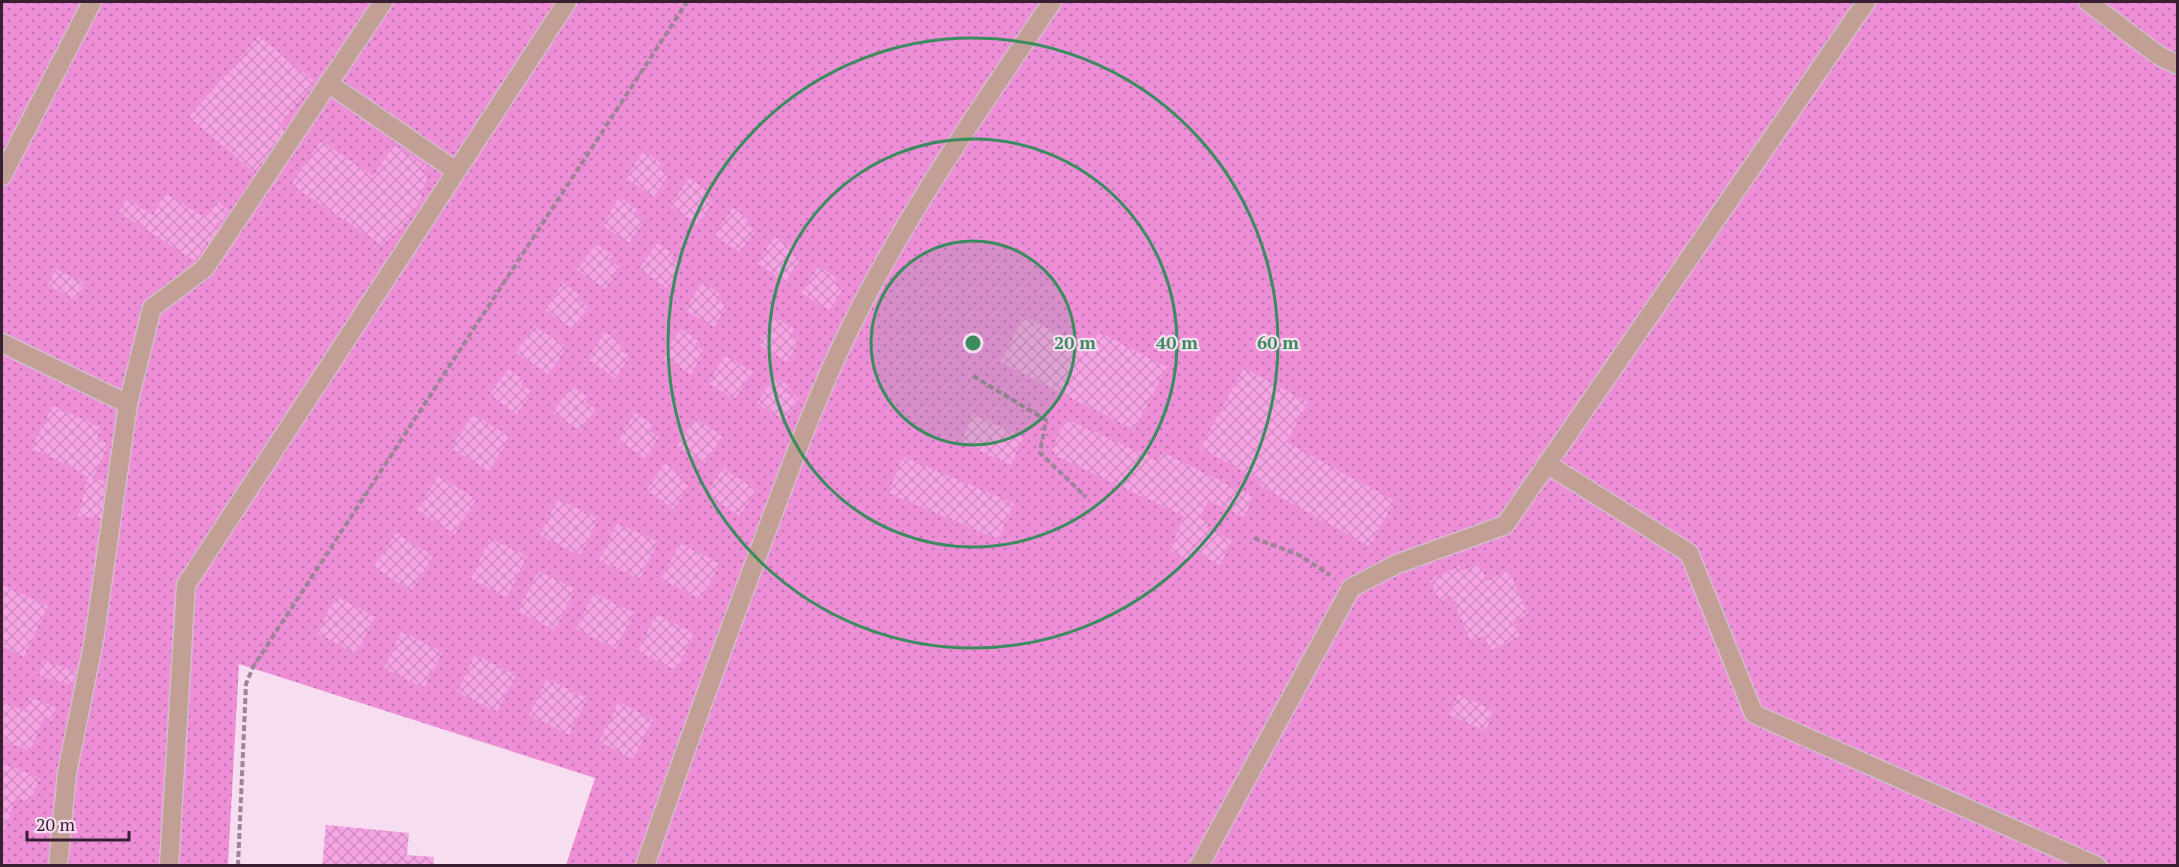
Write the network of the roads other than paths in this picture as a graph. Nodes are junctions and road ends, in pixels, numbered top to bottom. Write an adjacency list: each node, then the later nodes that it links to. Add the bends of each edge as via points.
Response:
1 (92, 2): 10 (lane)
2 (383, 2): 8 (lane)
3 (567, 2): 9 (lane)
4 (1052, 2): 16 (lane, via 982,104 904,231 841,347 786,480)
5 (1866, 2): 13 (lane)
6 (2088, 2): 7 (lane, via 2158,55)
7 (2178, 65)
8 (328, 83): 9 (lane); 12 (lane, via 205,268 152,308)
9 (456, 171): 15 (lane, via 186,585)
10 (2, 176)
11 (2, 343): 12 (lane)
12 (128, 404): 14 (lane, via 94,640 68,773)
13 (1547, 464): 17 (lane, via 1505,525 1397,564 1351,588); 18 (lane, via 1689,553 1754,714)
14 (58, 866)
15 (169, 866)
16 (645, 866)
17 (1199, 866)
18 (2097, 866)

